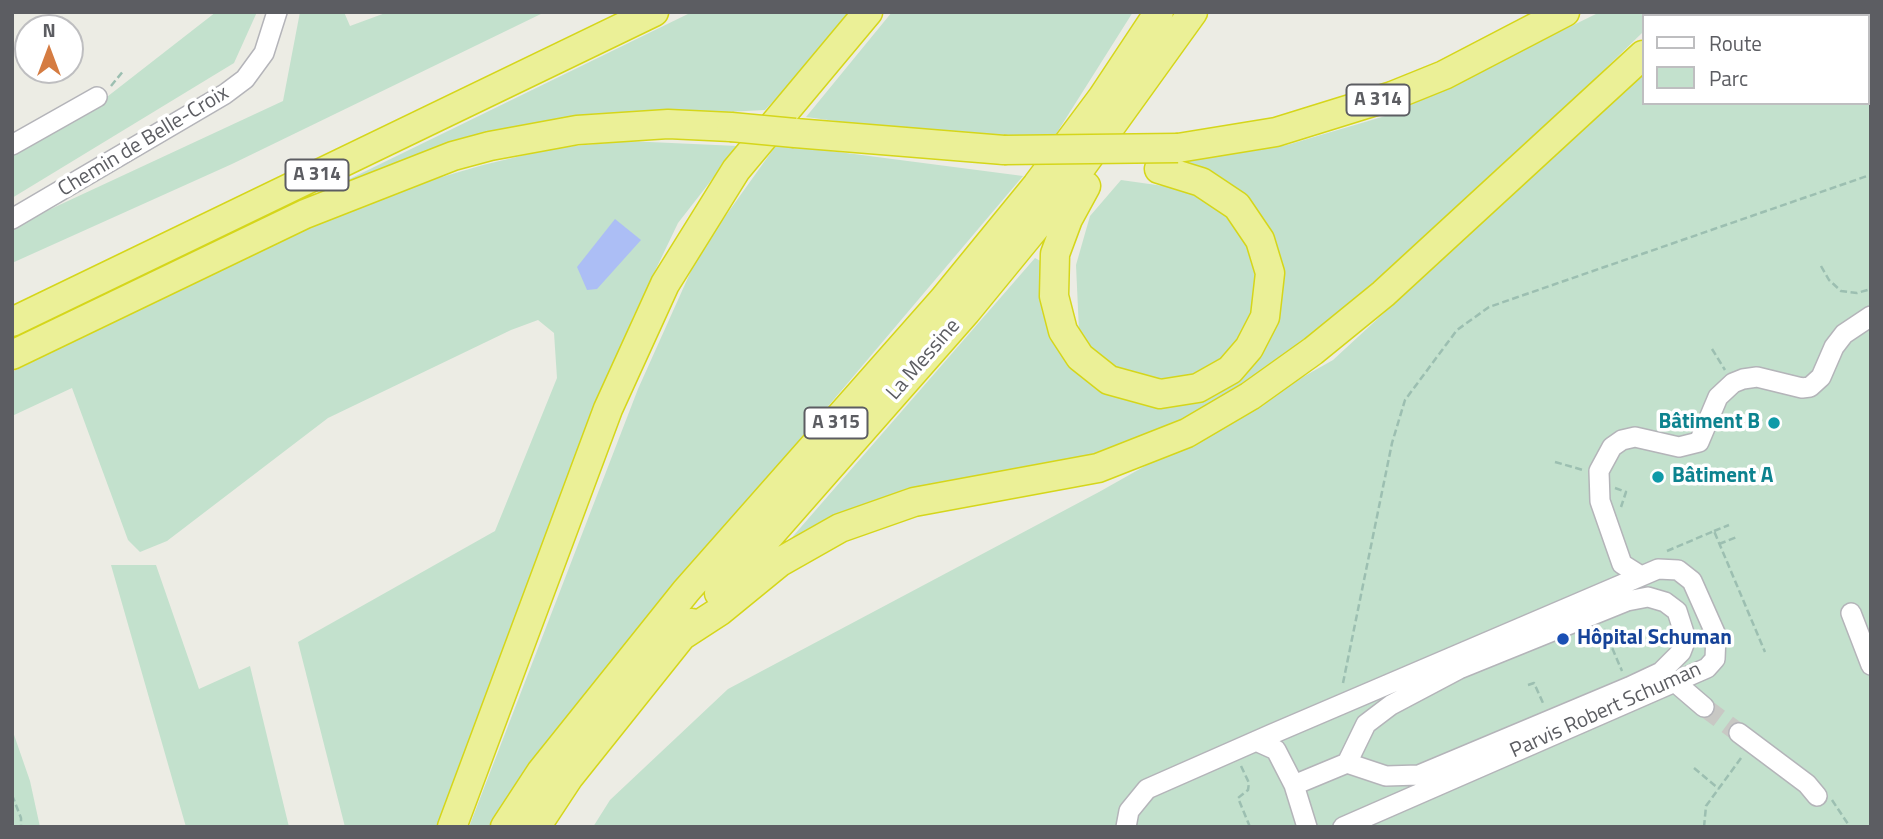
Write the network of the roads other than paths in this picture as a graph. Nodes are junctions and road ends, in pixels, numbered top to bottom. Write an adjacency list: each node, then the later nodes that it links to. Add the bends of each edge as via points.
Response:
1 (277, 12): 12 (street, Chemin de Belle-Croix, via 260,60 245,79)
2 (654, 12): 7 (highway, A 314)
3 (868, 12): 29 (highway, via 736,170 665,284 603,422)
4 (1159, 12): 30 (highway, La Messine / A 315, via 1037,185 934,310 686,591 541,772)
5 (1565, 12): 11 (highway, A 314, bridge, via 1444,75 1276,132 1178,148)
6 (1192, 14): 11 (highway, via 1077,200 1060,237 1053,275 1063,331 1080,357 1109,380 1160,394 1214,381 1241,359 1265,317 1270,272 1261,240 1237,206 1201,182 1159,169); 18 (highway, La Messine / A 315, via 1057,201)
7 (630, 20): 14 (highway, A 314)
8 (1642, 56): 18 (highway, via 1383,294 1313,351 1238,403 1187,433 1098,468 955,493 852,523 780,562)
9 (97, 97): 10 (street)
10 (13, 141)
11 (1000, 155): 15 (highway, A 314, bridge, via 795,132 668,124 577,130 490,146 453,156 305,215)
12 (12, 219)
13 (1871, 316): 16 (street, via 1844,334 1821,377 1810,387 1758,377 1732,383 1718,397 1699,442 1679,447 1635,437 1622,439 1603,459 1597,486 1600,501 1622,564)
14 (12, 322)
15 (12, 355)
16 (1641, 576): 20 (street, Parvis Robert Schuman, via 1668,568 1686,575 1716,635 1715,659); 21 (street, Parvis Robert Schuman)
17 (1850, 613): 19 (street)
18 (680, 637): 31 (highway, La Messine / A 315, via 569,777)
19 (1871, 665)
20 (1676, 683): 22 (street); 34 (street, Parvis Robert Schuman)
21 (1384, 686): 23 (street, Parvis Robert Schuman); 23 (street, Parvis Robert Schuman, via 1373,699 1347,713)
22 (1703, 707)
23 (1305, 721): 25 (street)
24 (1746, 738): 28 (street)
25 (1256, 741): 27 (street, via 1276,750); 32 (street, via 1147,789 1129,811)
26 (1347, 763): 26 (street, Parvis Robert Schuman, via 1366,724 1391,705 1459,669 1568,622 1648,597 1677,611 1684,625 1686,639 1672,663 1629,687 1419,775 1386,776); 27 (street)
27 (1294, 785): 33 (street)
28 (1817, 796)
29 (452, 827)
30 (505, 827)
31 (536, 827)
32 (1126, 827)
33 (1307, 827)
34 (1343, 827)

